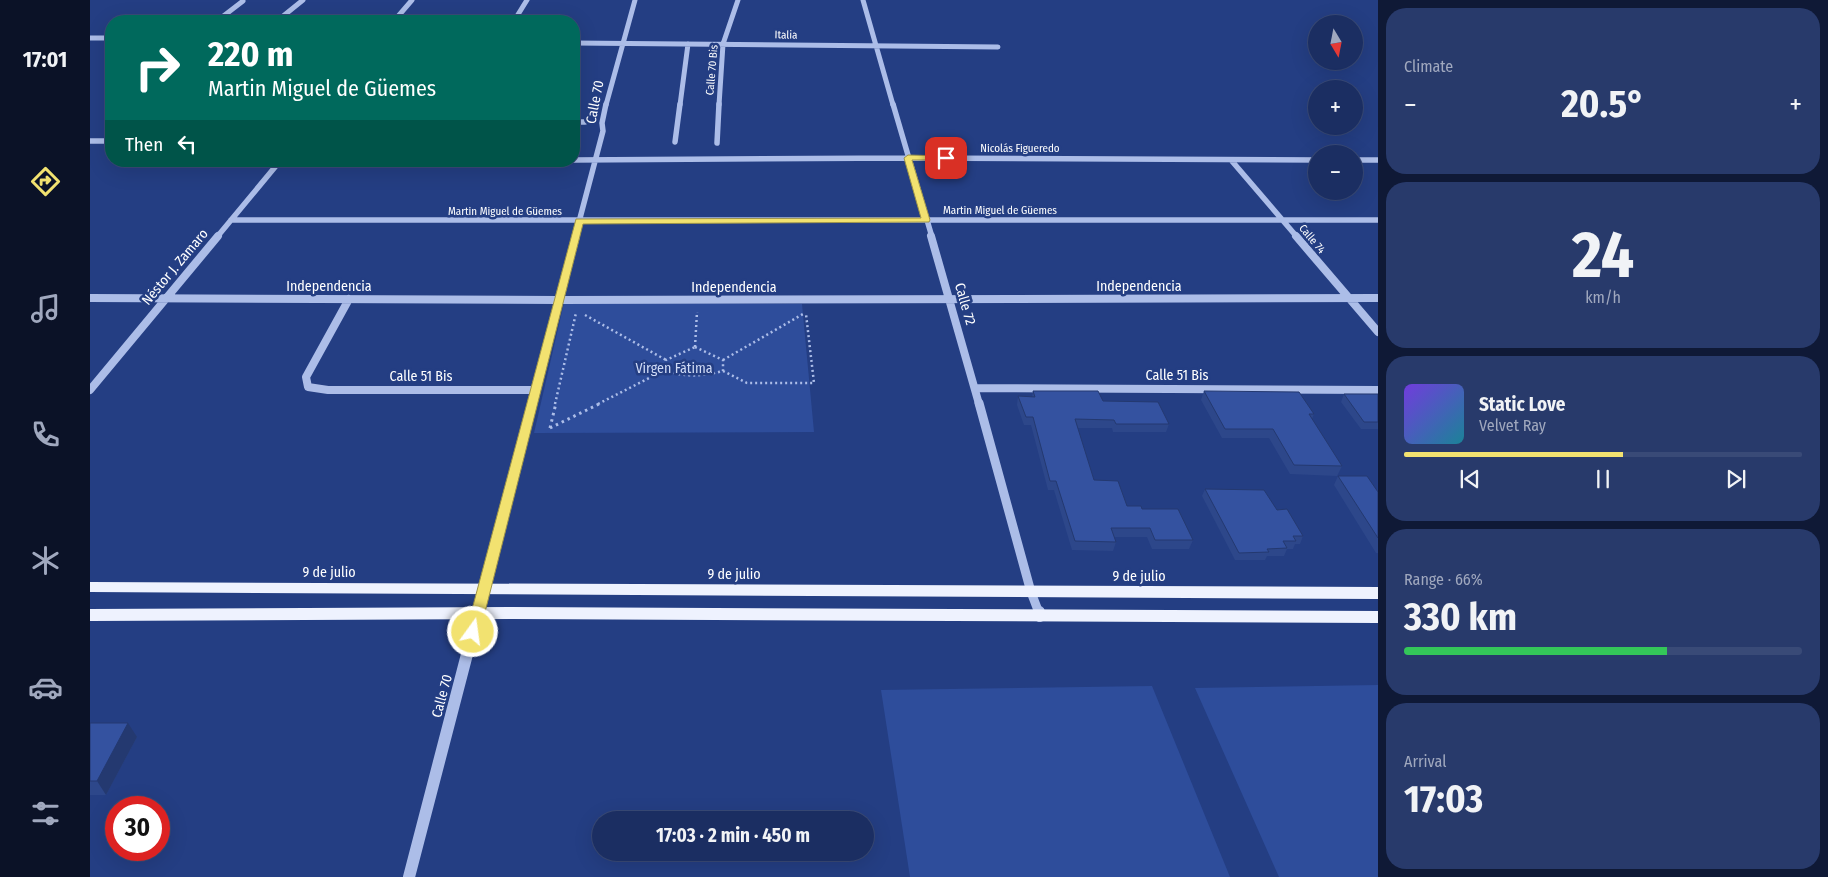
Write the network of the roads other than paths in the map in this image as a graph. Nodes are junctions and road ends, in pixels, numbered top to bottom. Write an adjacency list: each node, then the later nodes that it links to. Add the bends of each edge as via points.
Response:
1 (303, 0): 9 (street)
2 (412, 0): 10 (street)
3 (526, 0): 11 (street)
4 (635, 0): 15 (street, Calle 70)
5 (738, 0): 17 (street, Calle 70 Bis)
6 (863, 0): 18 (street, Calle 72)
7 (243, 1): 8 (street)
8 (224, 15)
9 (284, 15)
10 (399, 15)
11 (517, 15)
12 (90, 38): 13 (street)
13 (105, 38)
14 (580, 43): 15 (street, Italia)
15 (623, 43): 16 (street, Italia); 28 (street, Calle 70, via 604,113)
16 (688, 44): 17 (street, Italia); 24 (street)
17 (723, 44): 18 (street, Italia); 25 (street, Calle 70 Bis)
18 (875, 46): 19 (street, Italia); 26 (street, Calle 72)
19 (998, 47)
20 (580, 122): 21 (street)
21 (585, 122)
22 (90, 142): 23 (street)
23 (105, 142)
24 (675, 142)
25 (717, 143)
26 (908, 158): 28 (street, Nicolás Figueredo); 29 (street, Nicolás Figueredo); 35 (street, Calle 72)
27 (580, 160): 28 (street, Nicolás Figueredo)
28 (596, 160): 38 (street, Calle 70)
29 (1231, 160): 30 (street, Nicolás Figueredo); 36 (street, Calle 74)
30 (1308, 160)
31 (1363, 160): 32 (street)
32 (1378, 160)
33 (275, 167): 34 (street, Néstor J. Zamaro)
34 (231, 220): 38 (street, Martin Miguel de Güemes); 42 (street, Néstor J. Zamaro)
35 (926, 220): 36 (street, Martin Miguel de Güemes); 38 (street, Martin Miguel de Güemes); 44 (street, Calle 72)
36 (1283, 220): 37 (street, Martin Miguel de Güemes); 40 (street, Calle 74)
37 (1378, 220)
38 (579, 221): 45 (street, Calle 70)
39 (90, 298): 42 (street, Independencia)
40 (1349, 298): 41 (street, Independencia); 44 (street, Independencia); 46 (street, Calle 74)
41 (1378, 298)
42 (164, 299): 43 (street, Independencia); 48 (street, Néstor J. Zamaro)
43 (349, 299): 45 (street, Independencia); 49 (street, Calle 51 Bis, via 306,377 308,387 328,390)
44 (949, 299): 45 (street, Independencia); 47 (street, Calle 72)
45 (559, 300): 49 (street, Calle 70)
46 (1378, 332)
47 (975, 388): 50 (street, Calle 51 Bis); 53 (street, Calle 72)
48 (90, 390)
49 (535, 390): 52 (street, Calle 70)
50 (1378, 390)
51 (90, 587): 52 (main road, 9 de julio)
52 (484, 589): 53 (main road, 9 de julio); 55 (street, Calle 70)
53 (1031, 592): 54 (main road, 9 de julio); 57 (street, Calle 72)
54 (1378, 593)
55 (478, 614): 56 (main road); 57 (main road); 59 (street, Calle 70)
56 (90, 615)
57 (1040, 616): 58 (main road)
58 (1378, 617)
59 (409, 877)

